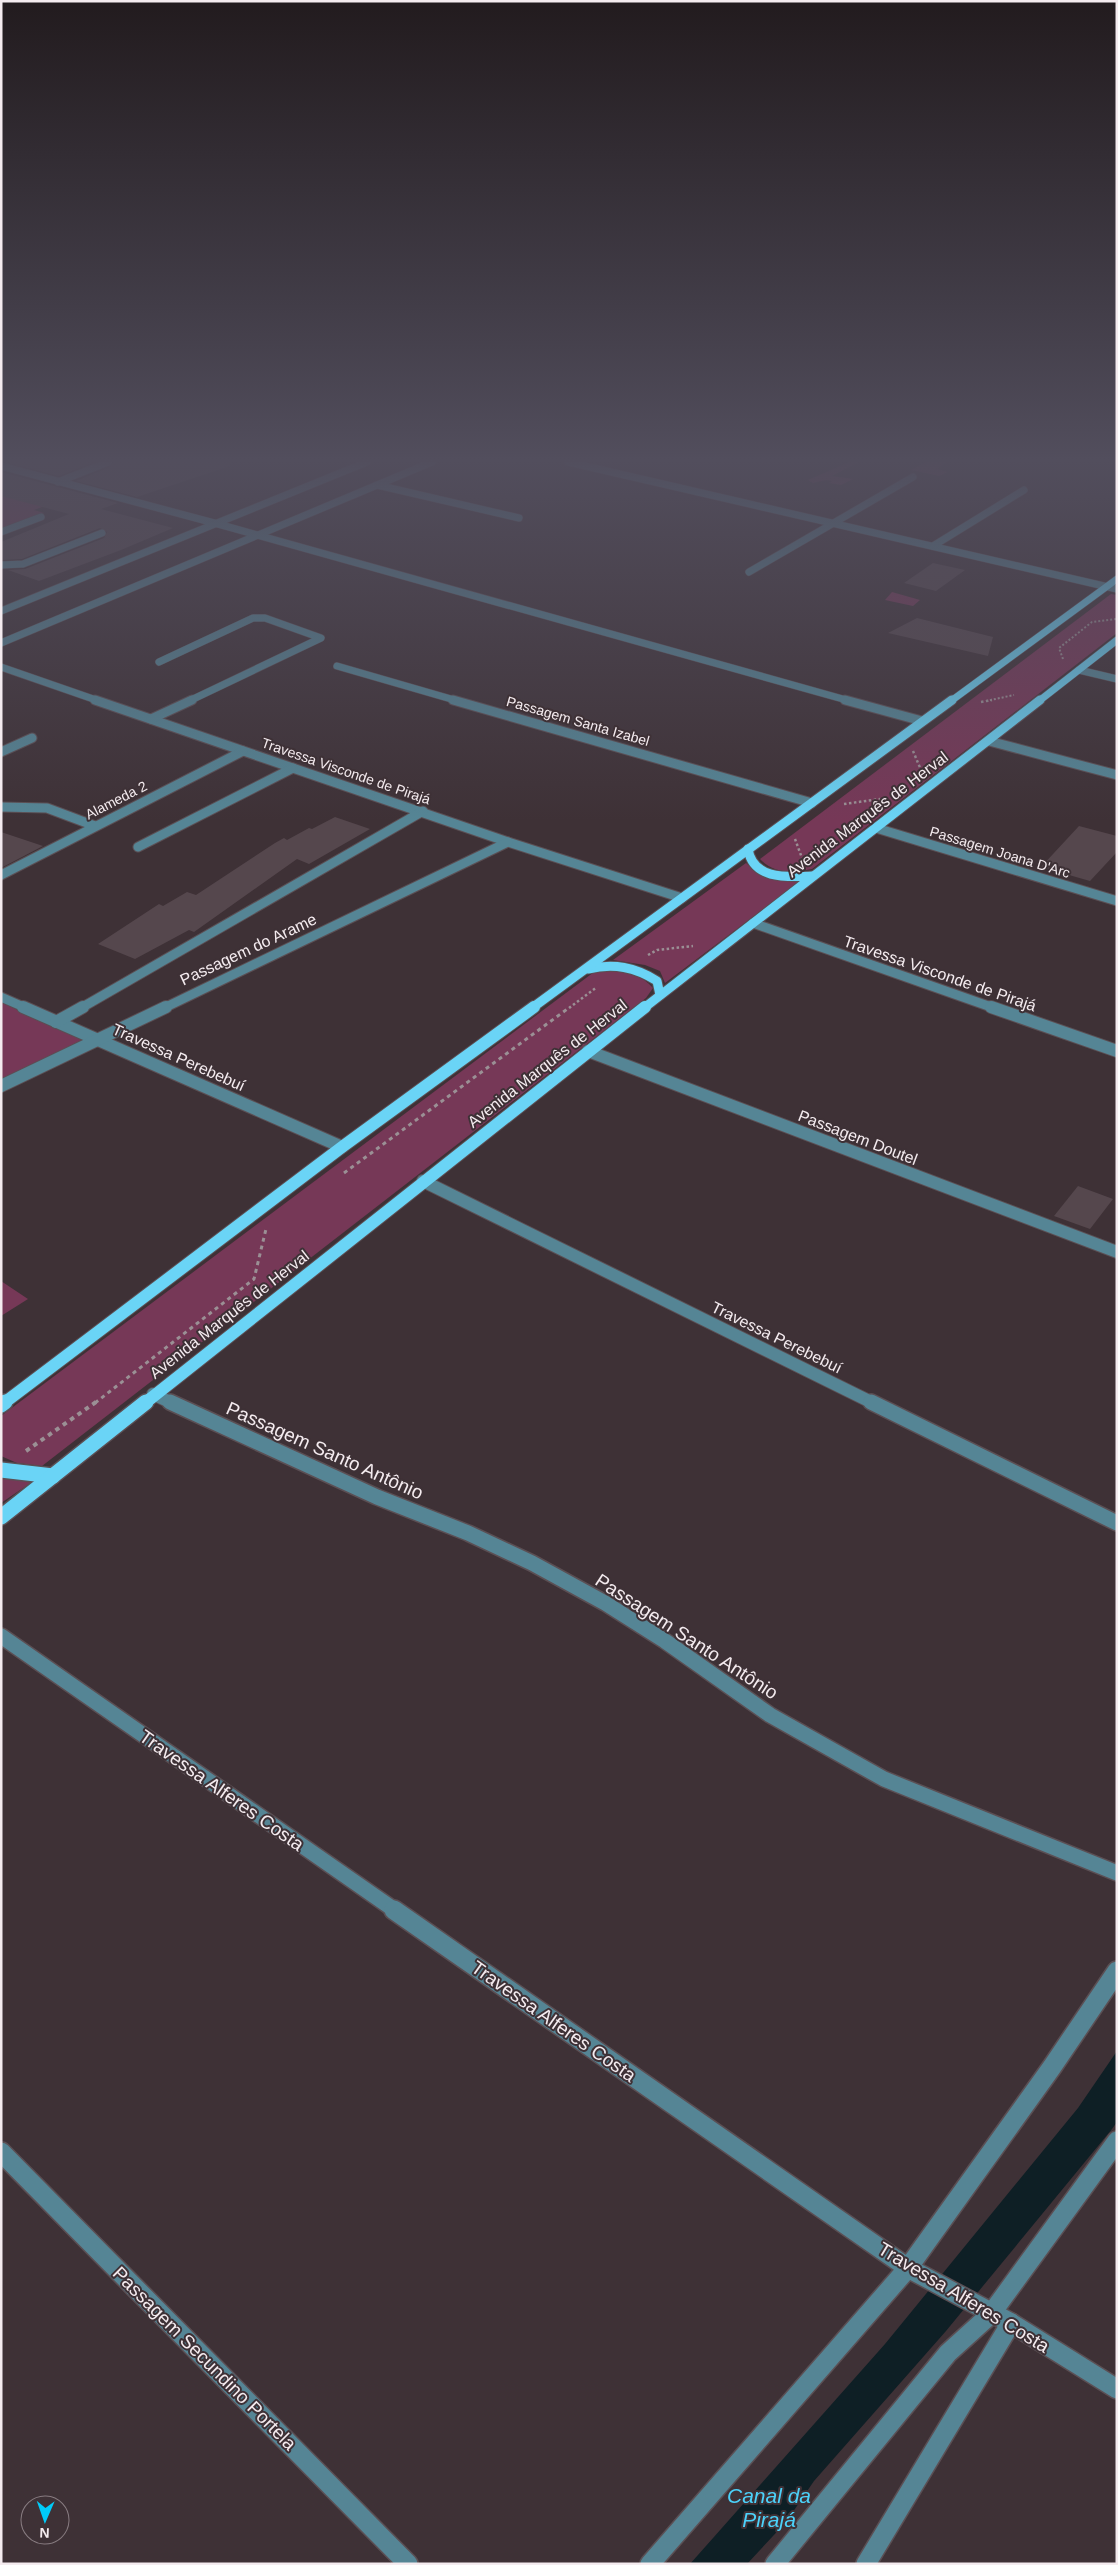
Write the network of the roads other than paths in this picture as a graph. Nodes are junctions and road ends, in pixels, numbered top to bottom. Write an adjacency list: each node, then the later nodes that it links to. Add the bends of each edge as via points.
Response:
1 (74, 582): 6 (street)
2 (147, 582): 8 (street)
3 (425, 582): 15 (street)
4 (1089, 582): 5 (street)
5 (1112, 587): 15 (main road)
6 (1, 611)
7 (1117, 640): 12 (main road, Avenida Marquês de Herval)
8 (1, 643)
9 (159, 662): 14 (street, via 253,618 265,618 321,638)
10 (337, 666): 22 (street, Passagem Santa Izabel)
11 (1, 667): 14 (street, Travessa Visconde de Pirajá)
12 (1079, 670): 13 (street); 17 (main road, Avenida Marquês de Herval)
13 (1117, 679)
14 (150, 719): 18 (street, Travessa Visconde de Pirajá)
15 (922, 721): 22 (main road)
16 (32, 738): 19 (street)
17 (989, 741): 21 (street); 26 (main road, Avenida Marquês de Herval)
18 (243, 751): 20 (street, Travessa Visconde de Pirajá); 25 (street, Alameda 2)
19 (1, 752)
20 (293, 768): 24 (street, Travessa Visconde de Pirajá); 28 (street)
21 (1117, 775)
22 (812, 803): 29 (main road)
23 (1, 807): 25 (street, via 47,808)
24 (423, 811): 27 (street, Travessa Visconde de Pirajá); 38 (street, Passagem do Arame)
25 (95, 826): 30 (street, Alameda 2)
26 (876, 828): 31 (main road, Avenida Marquês de Herval); 33 (street, Passagem Joana D'Arc)
27 (508, 842): 32 (street, Travessa Visconde de Pirajá); 39 (street, Passagem do Arame)
28 (138, 847)
29 (748, 848): 31 (main road, via 748,859 763,872); 32 (main road)
30 (1, 875)
31 (812, 876): 34 (main road, Avenida Marquês de Herval)
32 (682, 898): 35 (main road)
33 (1117, 901)
34 (753, 923): 36 (main road, Avenida Marquês de Herval); 41 (street, Travessa Visconde de Pirajá)
35 (584, 970): 36 (main road, via 625,966 645,972 657,981); 43 (main road)
36 (660, 995): 40 (main road, Avenida Marquês de Herval)
37 (1, 997): 38 (street, Travessa Perebebuí)
38 (56, 1022): 39 (street, Travessa Perebebuí)
39 (94, 1039): 42 (street, Passagem do Arame); 43 (street, Travessa Perebebuí)
40 (588, 1051): 44 (main road, Avenida Marquês de Herval); 45 (street, Passagem Doutel)
41 (1117, 1051)
42 (1, 1086)
43 (342, 1148): 47 (main road)
44 (423, 1181): 46 (main road, Avenida Marquês de Herval); 51 (street, Travessa Perebebuí)
45 (1117, 1252)
46 (153, 1394): 49 (main road, Avenida Marquês de Herval); 53 (street, Passagem Santo Antônio, via 377,1497 468,1532 532,1562 665,1641 770,1715 884,1779)
47 (1, 1405)
48 (1, 1470): 49 (main road)
49 (54, 1476): 50 (main road, Avenida Marquês de Herval)
50 (1, 1517)
51 (1117, 1523)
52 (1, 1636): 57 (street, Travessa Alferes Costa)
53 (1117, 1872)
54 (1117, 1971): 57 (street)
55 (1117, 2141): 58 (street)
56 (1, 2152): 61 (street, Passagem Secundino Portela)
57 (908, 2268): 58 (street, Travessa Alferes Costa); 62 (street)
58 (991, 2314): 59 (street, Travessa Alferes Costa); 63 (street, via 948,2352)
59 (1011, 2323): 60 (street, Travessa Alferes Costa); 64 (street)
60 (1117, 2389)
61 (408, 2564)
62 (650, 2564)
63 (775, 2564)
64 (866, 2564)

